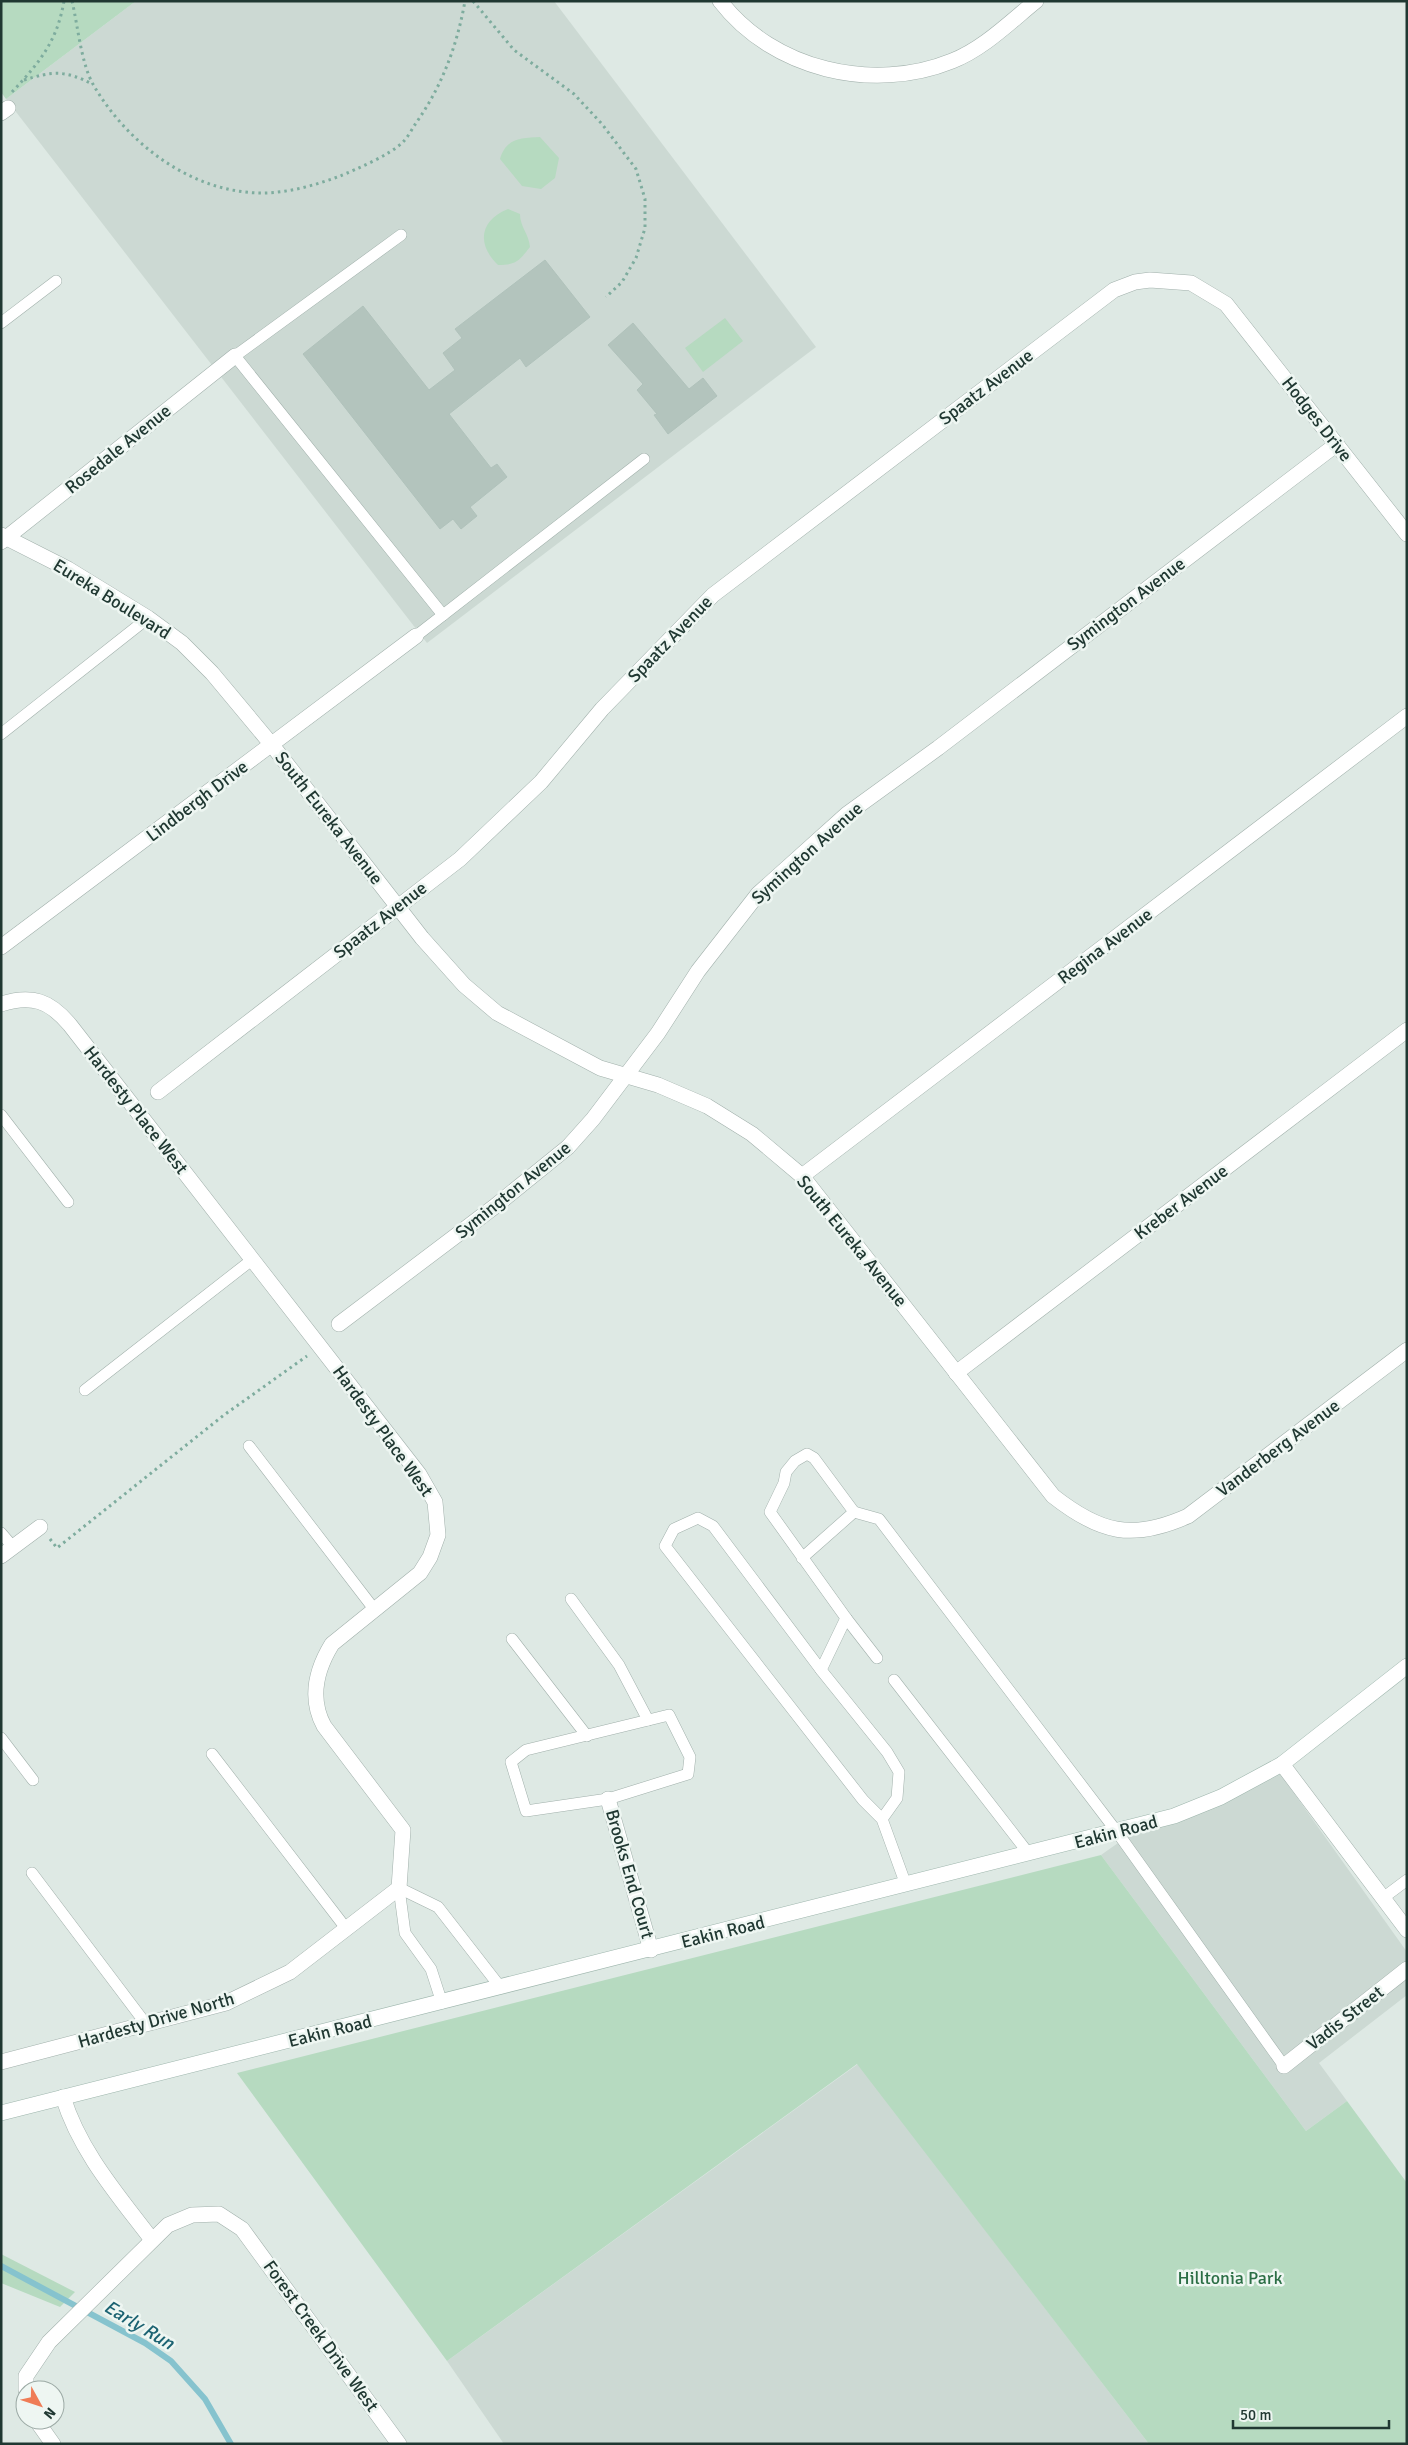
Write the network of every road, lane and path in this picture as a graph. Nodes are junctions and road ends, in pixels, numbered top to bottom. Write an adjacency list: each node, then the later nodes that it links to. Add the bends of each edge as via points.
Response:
1 (64, 1): 7 (path, via 61,18 42,60)
2 (72, 1): 8 (path)
3 (465, 1): 8 (path, via 459,33 446,71 426,110 402,142 361,168 313,186 262,193 218,187 178,171 145,147 118,120)
4 (473, 1): 12 (path, via 514,50 574,94 636,169 645,199 645,228 636,258 622,282)
5 (720, 1): 6 (street, via 752,33 780,51 811,65 844,74 881,76 916,72 953,61)
6 (1036, 1)
7 (23, 80): 8 (path, via 51,72 77,76); 9 (path, via 6,99)
8 (93, 84)
9 (5, 111)
10 (401, 234): 15 (lane)
11 (56, 281): 14 (lane)
12 (606, 296)
13 (1226, 304): 16 (street, Hodges Drive); 26 (street, Spaatz Avenue, via 1191,283 1150,280 1114,290 713,594 602,709 540,782 460,859)
14 (1, 323)
15 (235, 356): 19 (street, Rosedale Avenue); 20 (lane)
16 (1337, 444): 18 (street, Hodges Drive); 30 (street, Symington Avenue, via 847,814 765,887 698,972)
17 (644, 459): 20 (lane)
18 (1407, 534)
19 (3, 538): 21 (street, Eureka Boulevard, via 68,569)
20 (444, 615): 22 (lane)
21 (148, 618): 24 (lane); 25 (street, Eureka Boulevard, via 182,644 212,674)
22 (416, 636): 25 (street, Lindbergh Drive)
23 (1407, 716): 33 (street, Regina Avenue)
24 (1, 734)
25 (272, 745): 26 (street, South Eureka Avenue); 27 (street, Lindbergh Drive)
26 (398, 906): 30 (street, South Eureka Avenue, via 464,985 498,1013 600,1068); 31 (street, Spaatz Avenue)
27 (1, 947)
28 (1, 1004): 35 (street, Hardesty Place West, via 14,1000 39,1000 57,1010)
29 (1407, 1030): 39 (street, Kreber Avenue)
30 (626, 1076): 33 (street, South Eureka Avenue, via 658,1085 708,1106 752,1134); 36 (street, Symington Avenue, via 568,1147 537,1174)
31 (158, 1092)
32 (1, 1115): 34 (lane)
33 (802, 1176): 39 (street, South Eureka Avenue)
34 (68, 1202)
35 (253, 1259): 37 (street, Hardesty Place West); 40 (lane)
36 (339, 1324)
37 (321, 1347): 43 (path, via 224,1415 57,1548); 49 (street, Hardesty Place West, via 419,1474 435,1502 438,1535 430,1556 420,1573)
38 (1405, 1356): 44 (street, Vanderberg Avenue, via 1188,1516 1166,1526)
39 (956, 1373): 44 (street, South Eureka Avenue, via 1053,1496 1093,1523 1119,1530)
40 (85, 1390)
41 (249, 1446): 49 (lane)
42 (854, 1512): 47 (lane); 47 (lane, via 814,1458 807,1454 795,1461 786,1472 770,1512); 64 (lane, via 879,1519)
43 (40, 1527): 46 (street)
44 (1142, 1530)
45 (1, 1532): 46 (lane)
46 (7, 1551)
47 (802, 1558): 50 (lane)
48 (571, 1599): 56 (lane, via 619,1665)
49 (374, 1609): 69 (street, Hardesty Place West, via 332,1644 322,1659 315,1693 318,1715 324,1726 403,1830)
50 (846, 1618): 52 (lane); 54 (lane)
51 (512, 1639): 57 (lane)
52 (877, 1658)
53 (1407, 1666): 60 (street, Eakin Road)
54 (821, 1670): 63 (lane, via 887,1752 899,1772 897,1798); 63 (lane, via 713,1526 698,1518 674,1529 665,1546 863,1800)
55 (894, 1680): 65 (lane)
56 (648, 1720): 57 (lane); 62 (lane, via 670,1715 690,1757 688,1774)
57 (587, 1736): 62 (lane, via 526,1750 511,1762 526,1811)
58 (1, 1738): 61 (lane)
59 (212, 1754): 71 (lane)
60 (1282, 1764): 64 (street, Eakin Road, via 1200,1806); 70 (street)
61 (33, 1780)
62 (608, 1799): 73 (street, Brooks End Court)
63 (882, 1819): 68 (lane)
64 (1117, 1832): 65 (street, Eakin Road); 79 (lane)
65 (1029, 1854): 68 (street, Eakin Road)
66 (32, 1873): 77 (lane)
67 (1407, 1880): 70 (lane)
68 (906, 1885): 73 (street, Eakin Road)
69 (398, 1888): 71 (street, Hardesty Drive North); 75 (lane, via 438,1907); 76 (lane, Hardesty Place West, via 406,1933 431,1969)
70 (1383, 1898): 72 (street)
71 (345, 1928): 77 (street, Hardesty Drive North, via 290,1972 260,1988 226,2003)
72 (1407, 1930)
73 (651, 1950): 75 (street, Eakin Road)
74 (1407, 1969): 79 (street, Vadis Street)
75 (501, 1988): 76 (street, Eakin Road)
76 (442, 2003): 80 (street, Eakin Road)
77 (146, 2024): 78 (street, Hardesty Drive North)
78 (1, 2062)
79 (1284, 2066)
80 (64, 2097): 81 (street, Eakin Road); 82 (street, via 89,2156)
81 (1, 2113)
82 (152, 2240): 83 (street, via 49,2342); 86 (street, Forest Creek Drive West, via 168,2225 192,2214 219,2214 242,2229)
83 (26, 2380)
84 (43, 2430): 85 (street)
85 (53, 2444)
86 (399, 2444)

